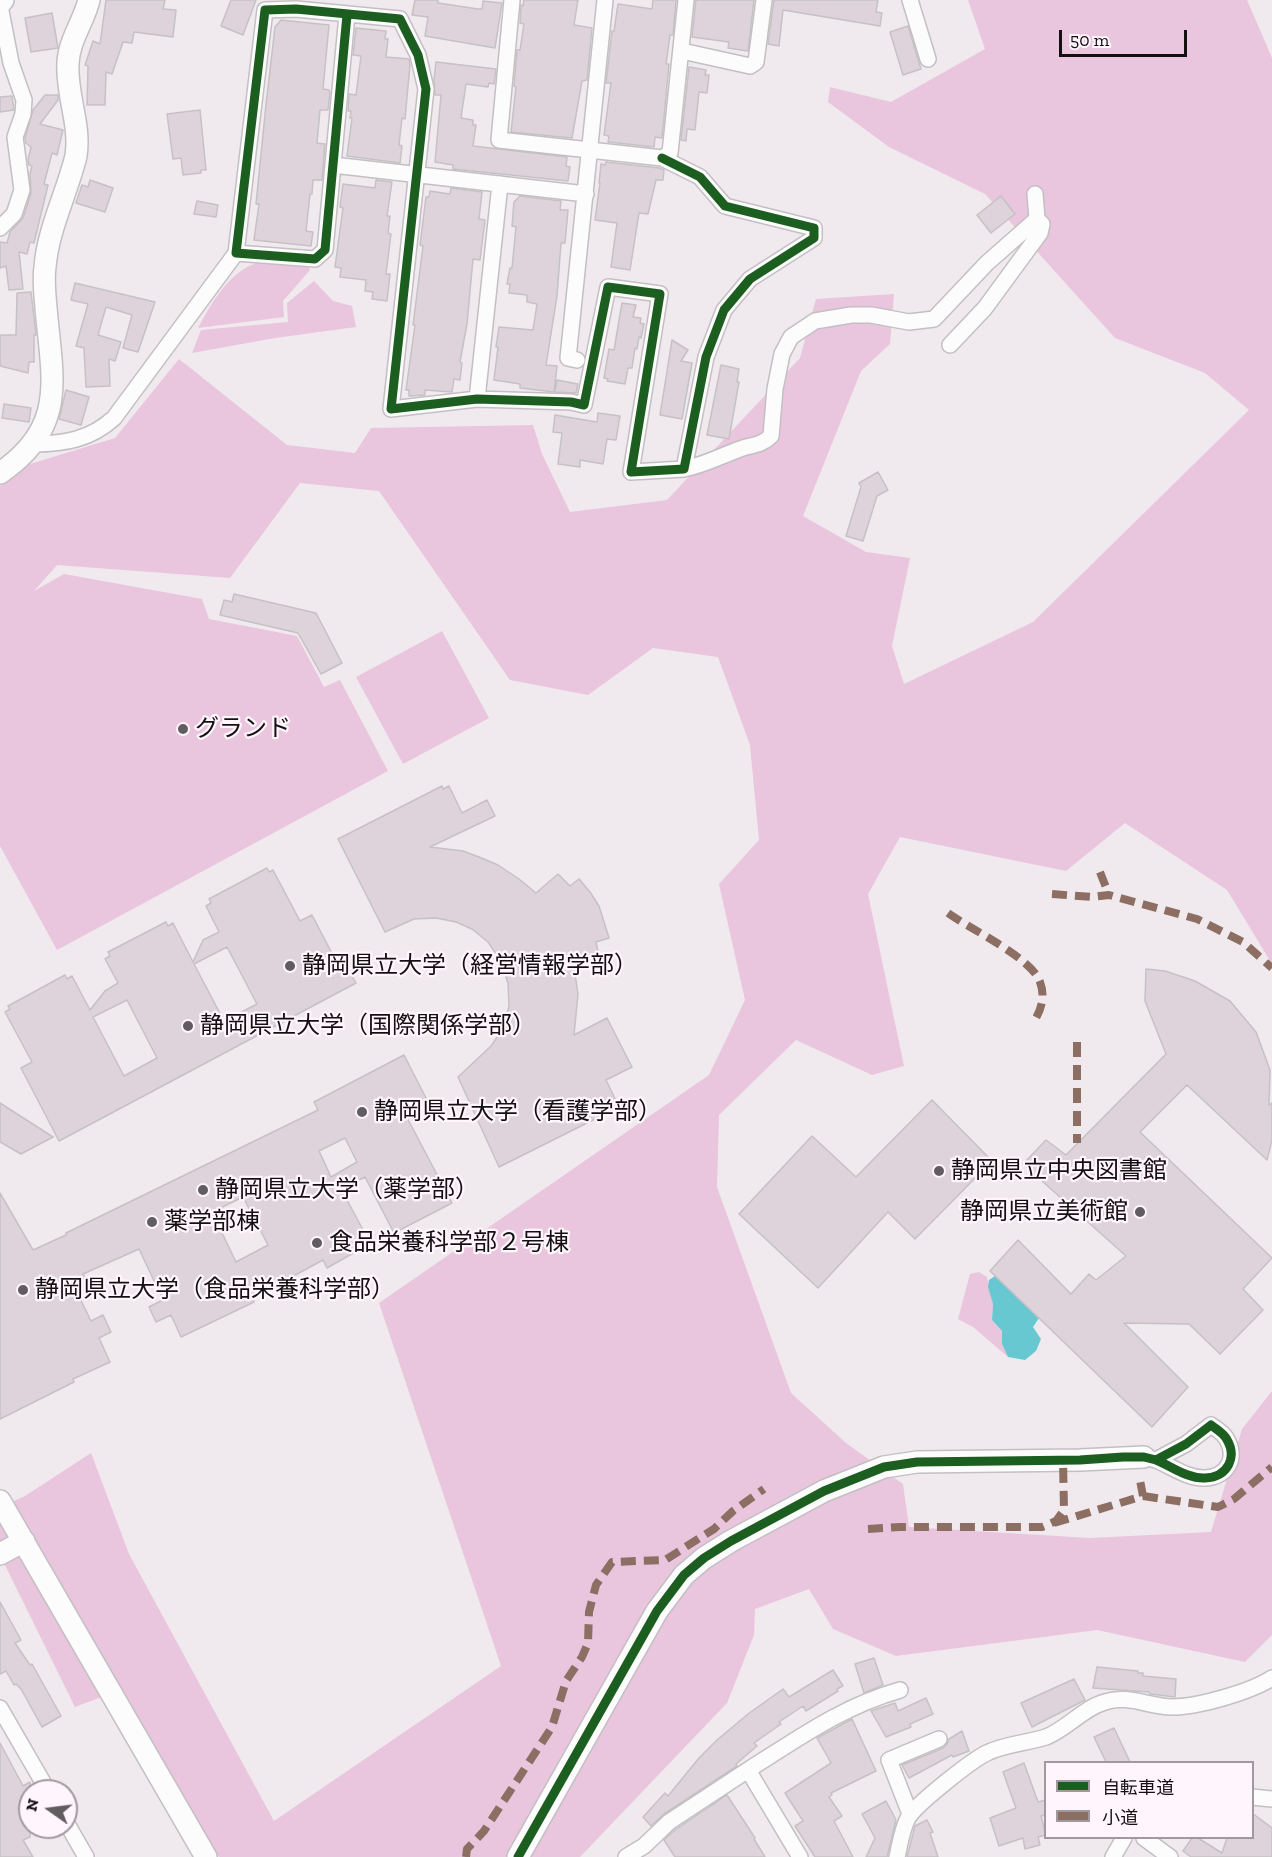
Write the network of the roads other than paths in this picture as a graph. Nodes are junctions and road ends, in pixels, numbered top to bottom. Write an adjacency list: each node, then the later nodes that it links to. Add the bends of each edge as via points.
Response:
1 (89, 0): 24 (street, via 68,62 78,142 44,268 52,391 49,410)
2 (512, 0): 11 (street, via 499,140)
3 (605, 0): 11 (street)
4 (686, 0): 9 (street)
5 (764, 0): 9 (street, via 756,62 750,66)
6 (910, 0): 10 (street)
7 (1, 3): 19 (street, via 11,63 24,100 15,137 22,190 14,214)
8 (347, 15): 13 (street); 14 (street, via 400,19 418,55 426,89); 20 (street, via 265,10)
9 (682, 51): 12 (street, via 670,153)
10 (928, 59)
11 (589, 151): 12 (street); 16 (street)
12 (662, 158): 25 (street, via 700,177 724,206 814,228 814,238 750,279 724,310 705,357)
13 (333, 165): 14 (street); 20 (street, via 325,250 315,259)
14 (417, 174): 15 (street); 23 (street, via 391,409)
15 (500, 184): 16 (street); 23 (street)
16 (586, 194): 22 (street, via 568,358)
17 (1035, 194): 18 (street)
18 (1036, 219): 21 (street, via 1042,224 1040,232 985,308); 25 (street, via 934,319 909,322 851,315 815,321 791,337 782,354 771,436 763,443)
19 (0, 228)
20 (236, 253): 24 (street, via 114,418 88,436)
21 (950, 345)
22 (577, 360)
23 (477, 399): 25 (street, via 584,405 608,288 660,294 631,472)
24 (34, 444): 26 (street)
25 (684, 469)
26 (0, 473)
27 (1150, 1458): 27 (street, via 1186,1444 1211,1425 1224,1435 1231,1448 1229,1464 1219,1476 1203,1478); 45 (street, via 917,1462 884,1467 824,1491 704,1558 684,1575 657,1611)
28 (0, 1501): 29 (street)
29 (24, 1541): 30 (street); 44 (street)
30 (0, 1554)
31 (1272, 1678): 39 (street, via 1243,1691 1186,1706 1128,1699 1105,1702 1048,1736 988,1752 968,1764)
32 (900, 1690): 35 (street, via 837,1713)
33 (0, 1708): 36 (street)
34 (939, 1739): 39 (street, via 889,1760)
35 (748, 1770): 46 (street, via 669,1822); 47 (street)
36 (41, 1779)
37 (1254, 1797): 38 (street)
38 (1271, 1800)
39 (910, 1814): 48 (street)
40 (76, 1839): 43 (street)
41 (1123, 1839): 49 (street)
42 (1145, 1839): 50 (street)
43 (87, 1857)
44 (206, 1857)
45 (518, 1857)
46 (626, 1857)
47 (799, 1857)
48 (897, 1857)
49 (1113, 1857)
50 (1170, 1857)

